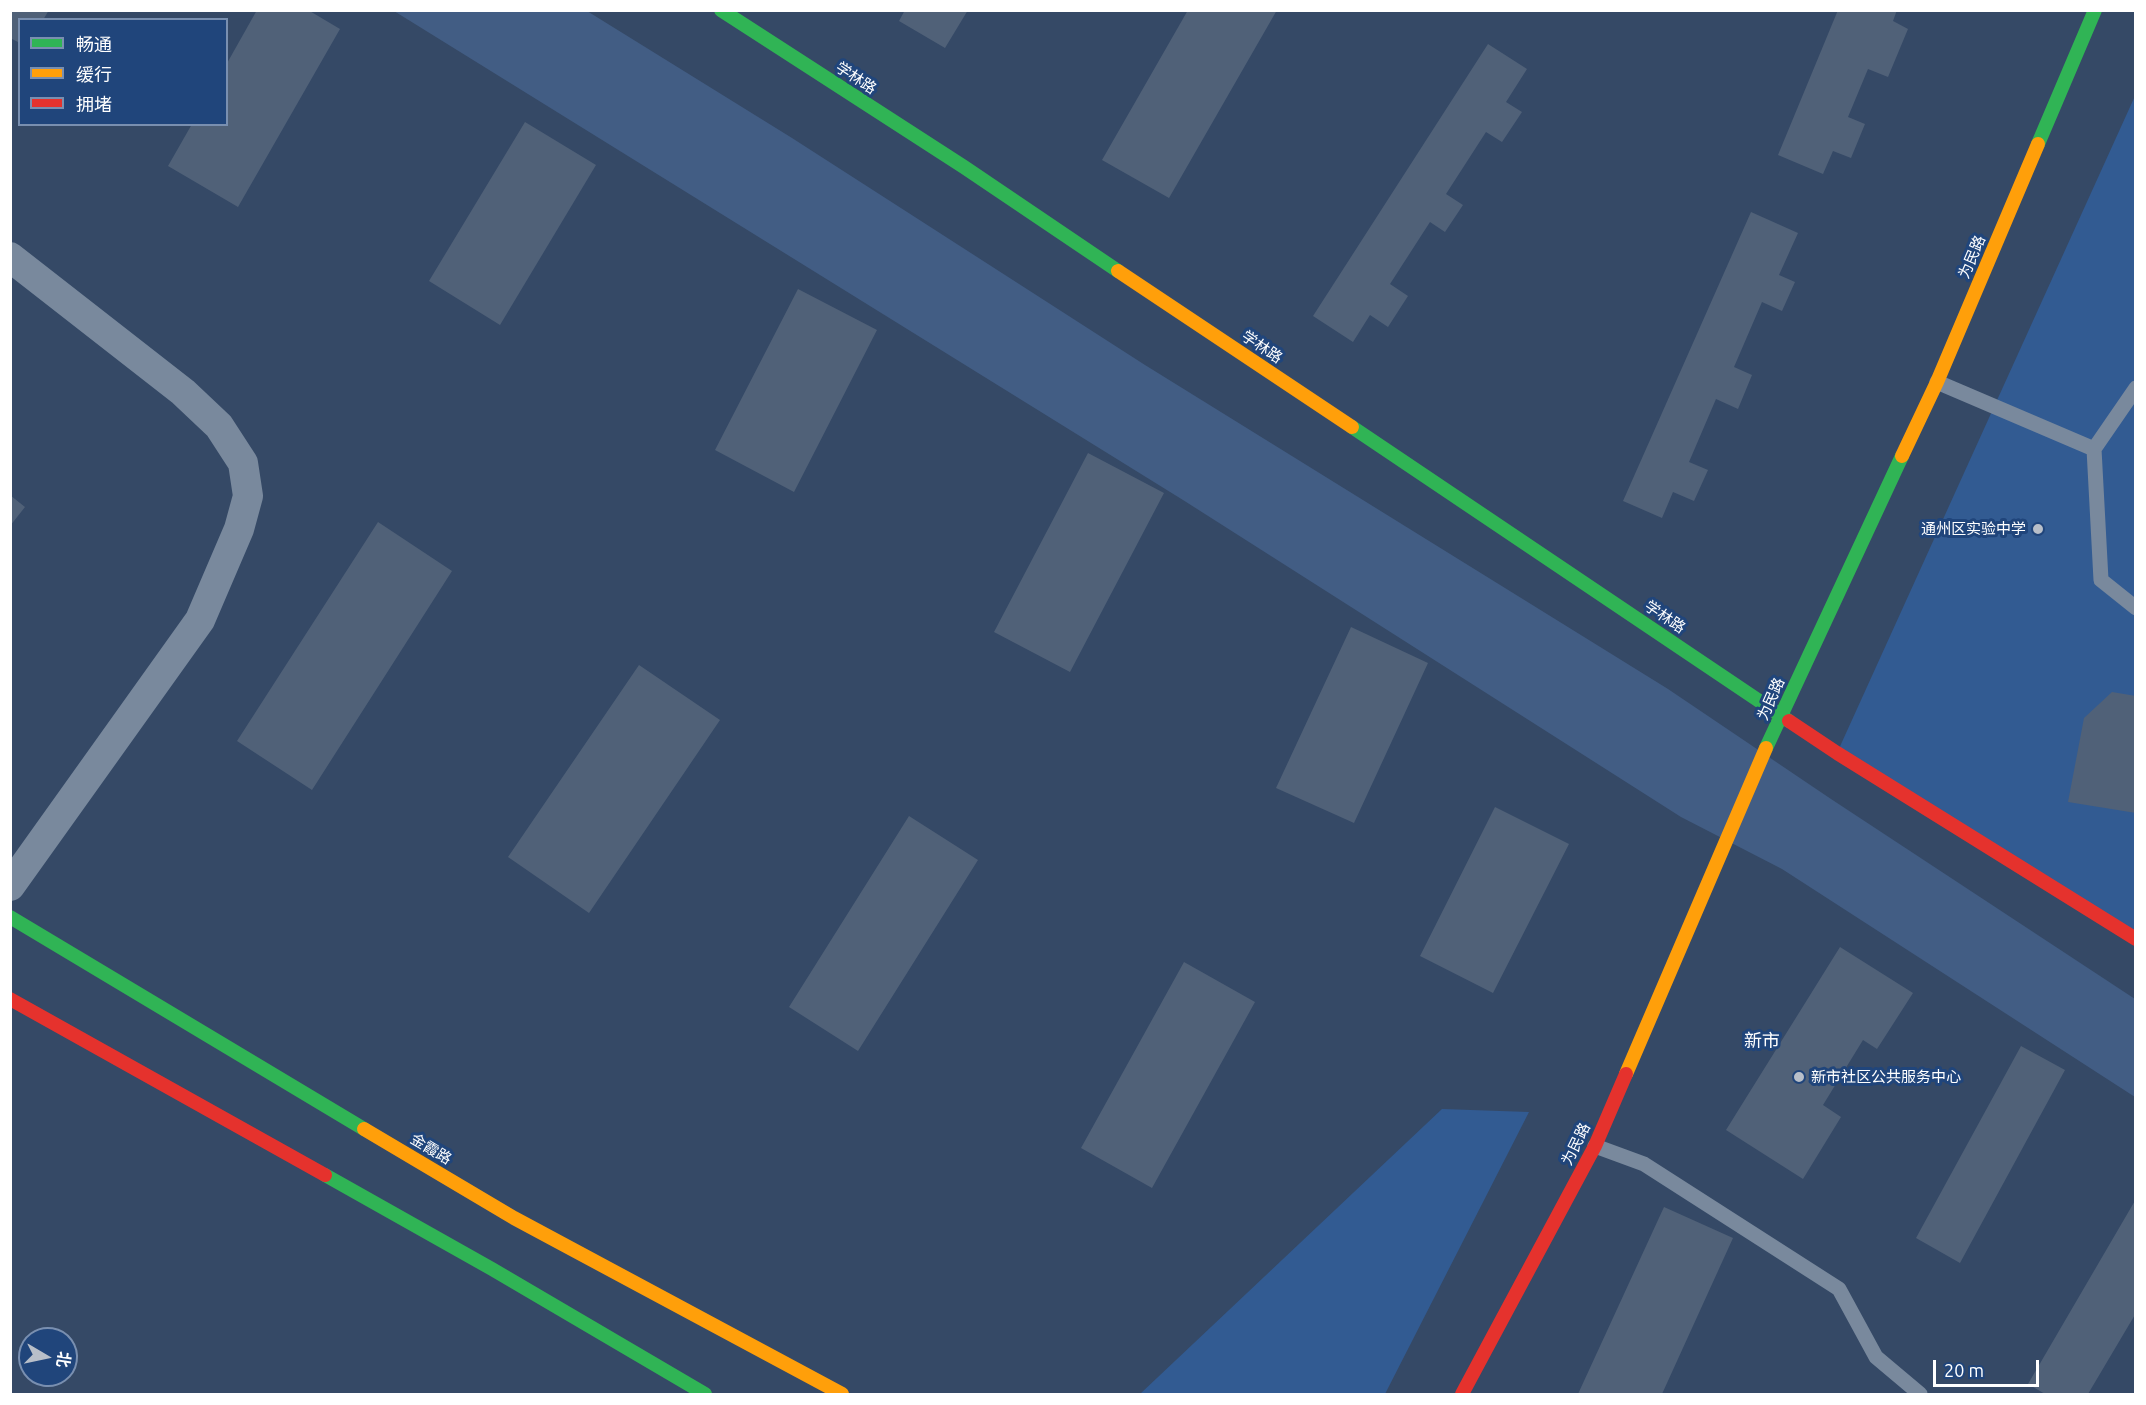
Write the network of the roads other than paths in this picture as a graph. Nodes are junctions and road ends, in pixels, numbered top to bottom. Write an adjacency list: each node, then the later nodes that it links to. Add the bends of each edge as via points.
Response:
1 (721, 10): 8 (street, 学林路, via 974,174)
2 (2095, 10): 4 (street, 为民路)
3 (10, 256): 9 (street, via 183,392 219,426 243,463 248,496 239,530 200,620)
4 (1937, 382): 6 (lane); 8 (street, 为民路)
5 (2136, 388): 6 (lane)
6 (2094, 449): 7 (lane, via 2101,580)
7 (2136, 608)
8 (1781, 715): 11 (street, 学林路); 13 (street, 为民路)
9 (10, 886)
10 (10, 917): 15 (street, 金霞路, via 514,1218)
11 (2136, 939)
12 (10, 999): 14 (street, via 492,1269)
13 (1595, 1146): 16 (street, 为民路); 17 (lane, via 1644,1164 1839,1289 1876,1357)
14 (705, 1395)
15 (842, 1395)
16 (1462, 1395)
17 (1920, 1395)

